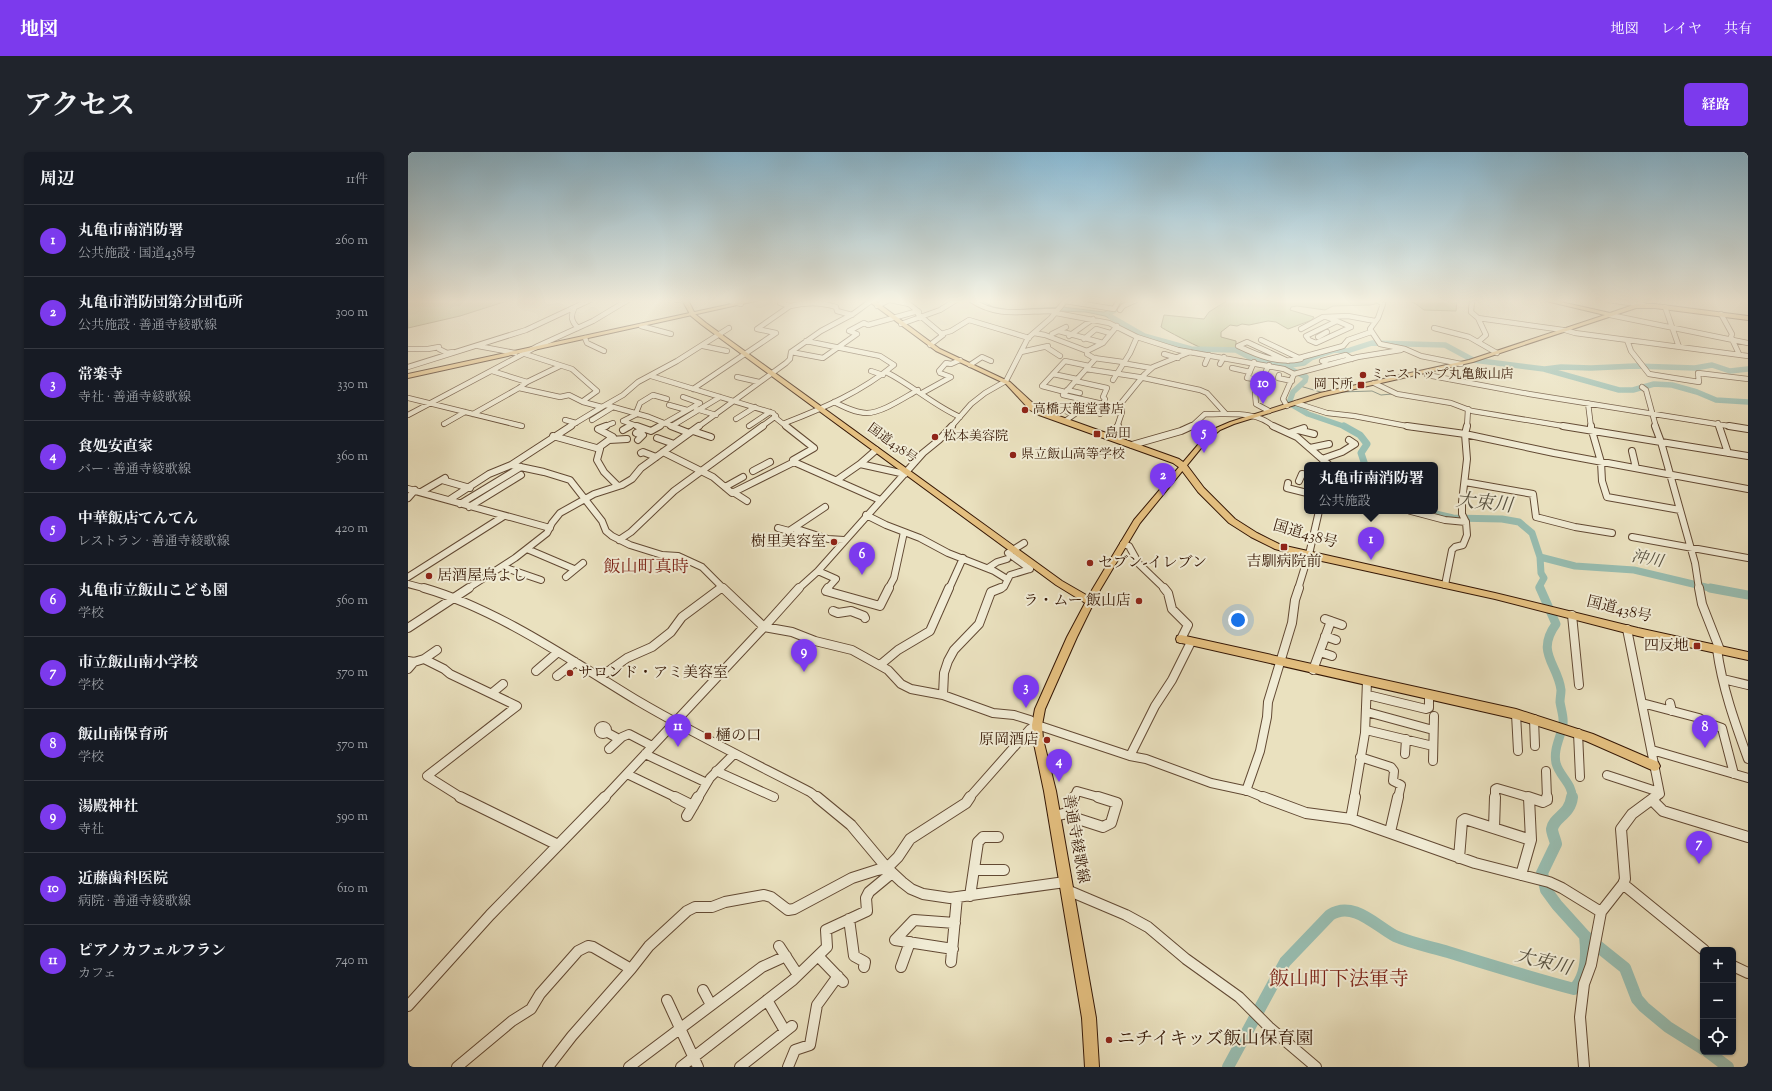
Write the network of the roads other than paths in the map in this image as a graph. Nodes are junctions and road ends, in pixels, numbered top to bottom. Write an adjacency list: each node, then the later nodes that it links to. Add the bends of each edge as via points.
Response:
1 (486, 343): 32 (street)
2 (547, 343): 41 (street)
3 (564, 343): 41 (main road)
4 (588, 343): 43 (street)
5 (708, 343): 33 (street)
6 (735, 343): 51 (highway, 国道438号)
7 (761, 343): 51 (street)
8 (804, 343): 46 (street)
9 (824, 343): 35 (street)
10 (844, 343): 35 (street)
11 (927, 343): 31 (highway, 国道438号)
12 (933, 343): 31 (street)
13 (1026, 343): 47 (street)
14 (1065, 343): 44 (street)
15 (1103, 343): 44 (street)
16 (1135, 343): 72 (street)
17 (1155, 343): 48 (street)
18 (1245, 343): 49 (street, via 1238,346)
19 (1249, 343): 38 (street)
20 (1267, 343): 30 (street)
21 (1335, 343): 34 (street)
22 (1346, 343): 34 (street)
23 (1381, 343): 40 (street)
24 (1479, 343): 52 (street)
25 (1526, 343): 52 (main road, 善通寺綾歌線)
26 (1628, 343): 99 (street, via 1631,354 1650,374 1699,382 1698,373)
27 (1647, 343): 36 (street)
28 (1678, 343): 36 (street)
29 (1733, 343): 55 (street)
30 (1270, 344): 38 (street); 66 (street)
31 (930, 345): 69 (highway, 国道438号)
32 (476, 346): 42 (street); 50 (street)
33 (703, 346): 37 (street); 96 (street)
34 (1343, 346): 66 (street)
35 (838, 347): 46 (street, via 823,358); 57 (street)
36 (1679, 347): 55 (street)
37 (712, 348): 45 (street); 56 (street, via 726,351)
38 (1261, 348): 70 (street)
39 (408, 349): 42 (street, via 439,347 447,353)
40 (1405, 349): 76 (street, via 1421,356); 83 (street)
41 (532, 350): 50 (main road); 53 (street)
42 (461, 351): 80 (street)
43 (603, 351)
44 (1087, 351): 63 (street, via 1087,354)
45 (704, 352)
46 (791, 352): 87 (street, via 790,359)
47 (1021, 352): 58 (street, via 1047,347); 106 (street)
48 (1190, 352): 60 (street); 64 (street)
49 (1249, 352): 62 (street); 70 (street, via 1265,359)
50 (515, 353): 95 (main road)
51 (746, 353): 87 (highway, 国道438号); 112 (street)
52 (1496, 353): 76 (main road, 善通寺綾歌線)
53 (525, 354): 79 (street); 84 (street)
54 (1164, 354): 64 (street)
55 (1739, 354): 59 (street)
56 (717, 356)
57 (870, 356): 67 (street); 90 (street, via 880,356 894,365)
58 (1060, 356)
59 (1748, 356)
60 (1208, 357): 61 (street); 65 (street); 73 (street)
61 (1224, 357): 62 (street); 74 (street)
62 (1241, 357): 71 (street); 88 (street, via 1234,369)
63 (1096, 358): 72 (street); 81 (street)
64 (1178, 358): 82 (street)
65 (1200, 358)
66 (1299, 358): 70 (street, via 1301,359)
67 (881, 359)
68 (992, 359): 77 (street, via 982,357)
69 (960, 360): 77 (highway, 国道438号); 114 (street, via 951,364 946,363 939,371 951,377)
70 (1288, 361)
71 (1254, 362): 78 (street); 88 (street)
72 (1123, 363): 82 (street); 93 (street)
73 (1205, 364)
74 (1220, 364)
75 (1313, 364): 83 (street)
76 (1461, 364): 107 (main road, 善通寺綾歌線)
77 (970, 365): 106 (highway, 国道438号)
78 (1269, 365): 89 (street); 102 (street)
79 (560, 366): 104 (street); 120 (street, via 572,369 597,391)
80 (408, 367)
81 (1088, 367): 91 (street, via 1065,361); 93 (street); 100 (street)
82 (1151, 368): 98 (street)
83 (1318, 368): 86 (street); 89 (street)
84 (492, 371): 104 (street); 125 (street)
85 (870, 371): 90 (street)
86 (1323, 371)
87 (773, 372): 105 (street); 134 (highway, 国道438号)
88 (1250, 372): 102 (street, via 1247,378)
89 (1299, 372): 103 (street)
90 (884, 373): 114 (street, via 899,378); 122 (street, via 863,388)
91 (1053, 374): 100 (street); 113 (street, via 1042,386)
92 (1427, 374): 124 (street)
93 (1118, 375): 98 (street); 101 (street)
94 (1279, 375): 103 (street, via 1278,378)
95 (408, 376)
96 (651, 376): 112 (street); 130 (street)
97 (737, 377): 105 (street)
98 (1142, 378): 148 (street, via 1207,393); 188 (street, via 1122,402 1122,412)
99 (1748, 379)
100 (1076, 380): 113 (street); 127 (street, via 1107,388)
101 (1113, 380)
102 (1262, 380): 109 (street)
103 (1292, 381): 128 (street, via 1283,399)
104 (527, 382): 111 (street)
105 (759, 382): 121 (street)
106 (1006, 382): 156 (street, via 977,399); 161 (highway, 国道438号, via 1033,408)
107 (1374, 383): 128 (main road, 善通寺綾歌線, via 1322,394); 138 (street, via 1397,394 1451,403)
108 (1250, 384): 109 (street)
109 (1258, 387): 140 (street, via 1254,397 1256,404)
110 (1643, 387): 149 (street, via 1646,390)
111 (519, 388): 120 (street, via 560,397 569,395); 144 (street)
112 (693, 389): 117 (street)
113 (1066, 391): 115 (street)
114 (920, 392): 122 (street, via 868,413); 156 (street, via 946,411)
115 (1078, 395): 123 (street); 127 (street)
116 (683, 397): 135 (street, via 700,403)
117 (720, 397): 121 (street); 137 (street)
118 (408, 398): 125 (street)
119 (667, 399): 126 (street, via 652,395)
120 (583, 401): 130 (street)
121 (735, 401): 133 (street); 151 (street)
122 (834, 402): 134 (street)
123 (1072, 403)
124 (1588, 403): 149 (street); 179 (street)
125 (430, 404): 141 (street); 150 (street)
126 (640, 404): 131 (street); 143 (street)
127 (1103, 404): 147 (street)
128 (1291, 404): 140 (main road, 善通寺綾歌線); 183 (street, via 1327,413)
129 (669, 405): 135 (street)
130 (604, 406): 132 (street); 163 (street)
131 (648, 406)
132 (613, 407): 136 (street); 152 (street)
133 (755, 407): 142 (street); 158 (street)
134 (821, 408): 166 (street); 200 (highway, 国道438号); 218 (highway, 国道438号)
135 (690, 409): 137 (street); 165 (street)
136 (627, 410): 143 (street); 145 (street)
137 (698, 410): 151 (street); 173 (street)
138 (1468, 410): 179 (street); 183 (street)
139 (1065, 411): 161 (street, via 1075,414)
140 (1270, 411): 154 (main road, 善通寺綾歌線)
141 (465, 412): 144 (street); 168 (street)
142 (770, 412): 153 (street); 172 (street)
143 (636, 413): 157 (street); 170 (street, via 623,421)
144 (473, 414): 171 (street)
145 (619, 414)
146 (663, 414): 157 (street)
147 (1100, 414)
148 (1226, 414): 154 (street); 196 (street, via 1205,414 1186,429)
149 (1651, 414): 167 (street); 193 (street)
150 (408, 415)
151 (716, 415): 169 (street)
152 (599, 416): 155 (street); 160 (street)
153 (776, 416): 166 (street); 217 (street)
154 (1254, 416): 186 (street, via 1268,420 1275,428); 213 (main road, 善通寺綾歌線, via 1218,429)
155 (605, 417)
156 (960, 417): 218 (street)
157 (654, 419): 165 (street)
158 (736, 419)
159 (565, 420): 163 (street)
160 (592, 420)
161 (1065, 421): 188 (highway, 国道438号)
162 (695, 422): 169 (street)
163 (576, 423): 185 (street)
164 (613, 423): 190 (street, via 598,429 614,437)
165 (665, 423): 173 (street); 175 (street, via 651,432)
166 (785, 423): 208 (street, via 814,448 793,460)
167 (1718, 423): 176 (street); 204 (street)
168 (444, 424)
169 (703, 424): 181 (street)
170 (632, 425): 175 (street); 177 (street)
171 (522, 426)
172 (750, 426)
173 (675, 427): 180 (street); 181 (street)
174 (1304, 428): 178 (street)
175 (644, 429): 191 (street, via 636,433 643,436)
176 (1748, 429)
177 (623, 430)
178 (1298, 430): 182 (street); 186 (street)
179 (1591, 430): 193 (street); 210 (street)
180 (670, 432)
181 (691, 432): 184 (street); 194 (street)
182 (1314, 434)
183 (1465, 434): 210 (street); 226 (street)
184 (708, 435)
185 (553, 436): 197 (street); 211 (street)
186 (1290, 436): 198 (street)
187 (657, 438): 194 (street)
188 (1114, 438): 196 (highway, 国道438号)
189 (627, 439): 190 (street)
190 (609, 440): 197 (street)
191 (638, 440)
192 (1349, 440): 207 (street, via 1355,444)
193 (1660, 441): 204 (street); 221 (street)
194 (674, 444): 202 (street)
195 (1329, 444): 198 (street)
196 (1132, 445): 213 (highway, 国道438号, via 1171,458)
197 (598, 448): 228 (street, via 600,449 597,460 604,472)
198 (1310, 448): 207 (street)
199 (864, 450): 200 (street)
200 (875, 451): 212 (street); 218 (highway, 国道438号)
201 (1632, 451): 215 (street, via 1636,458)
202 (663, 452): 206 (street); 217 (street)
203 (640, 453): 206 (street)
204 (1728, 453): 205 (street)
205 (1748, 456)
206 (656, 457): 228 (street, via 641,468 632,479)
207 (1322, 459): 209 (street)
208 (794, 462): 216 (street); 224 (street)
209 (1326, 462)
210 (1601, 462): 215 (street); 244 (street, via 1606,498)
211 (511, 464): 214 (street); 230 (street, via 489,474)
212 (860, 464): 218 (street); 224 (street)
213 (1183, 466): 259 (main road, 善通寺綾歌線, via 1137,522); 263 (highway, 国道438号, via 1223,513 1242,528 1267,542)
214 (521, 467): 237 (street, via 570,480); 241 (street)
215 (1636, 468): 221 (street)
216 (781, 469): 223 (street); 223 (street, via 768,461 751,470)
217 (700, 471): 229 (street); 257 (street, via 666,497 661,505)
218 (907, 472): 239 (street); 261 (highway, 国道438号)
219 (1304, 474): 225 (street)
220 (521, 475): 242 (street)
221 (1670, 475): 231 (street); 244 (street)
222 (743, 477): 229 (street)
223 (764, 478): 235 (street)
224 (837, 480): 239 (street)
225 (1299, 481)
226 (1466, 482): 249 (street, via 1462,502); 254 (street, via 1533,494 1536,517)
227 (1288, 483): 234 (street, via 1287,488)
228 (618, 486): 237 (street)
229 (725, 487): 235 (street)
230 (470, 488): 233 (street, via 444,479); 238 (street)
231 (1748, 488)
232 (408, 489): 233 (street)
233 (418, 491): 236 (street); 238 (street)
234 (1304, 491)
235 (733, 492): 240 (street)
236 (408, 498)
237 (585, 499): 250 (street, via 560,514); 257 (street, via 602,521 606,531)
238 (449, 500): 241 (street)
239 (880, 500): 247 (street)
240 (747, 501)
241 (460, 504): 242 (street)
242 (469, 507): 248 (street)
243 (825, 508): 252 (street)
244 (1680, 510): 260 (street)
245 (1318, 514): 263 (street)
246 (1422, 514): 249 (street, via 1445,520)
247 (866, 515): 253 (street); 258 (street)
248 (504, 516): 250 (street); 272 (street)
249 (1465, 519): 277 (street, via 1465,543 1452,550)
250 (550, 528): 262 (street)
251 (778, 528): 252 (street, via 789,531)
252 (797, 529): 256 (street); 258 (street, via 828,539)
253 (904, 532): 264 (street); 281 (street, via 889,592 880,606)
254 (1612, 533)
255 (1632, 537): 260 (street)
256 (790, 539)
257 (619, 540): 278 (street, via 648,551 686,558 702,567)
258 (844, 540): 271 (street)
259 (1123, 544): 280 (main road, 善通寺綾歌線); 290 (street, via 1131,548 1139,564 1168,593 1172,609 1188,625)
260 (1689, 546): 265 (street); 291 (street, via 1702,604)
261 (1018, 547): 274 (street, via 1008,553 1030,569 1010,575); 280 (highway, 国道438号, via 1059,583)
262 (527, 549): 268 (street); 270 (street)
263 (1308, 555): 277 (highway, 国道438号); 300 (street)
264 (963, 558): 269 (street); 301 (street, via 930,631 898,650)
265 (1748, 558)
266 (1007, 559): 269 (street)
267 (583, 563): 270 (street)
268 (503, 566): 275 (street); 279 (street)
269 (988, 568): 274 (street)
270 (574, 569): 273 (street)
271 (818, 571): 281 (street, via 836,579 826,591); 285 (street)
272 (408, 577)
273 (566, 577)
274 (1007, 579): 313 (street, via 1004,587 991,592 979,624 954,650 944,673)
275 (541, 580)
276 (408, 584): 279 (street)
277 (1445, 585): 283 (highway, 国道438号)
278 (721, 588): 285 (street); 306 (street, via 682,617 671,632 652,647 627,658)
279 (453, 597): 286 (street); 293 (street, via 513,626)
280 (1092, 600): 322 (main road, 善通寺綾歌線, via 1044,698)
281 (872, 604): 282 (street, via 864,617 851,611)
282 (833, 611)
283 (1572, 615): 287 (highway, 国道438号); 311 (street)
284 (1342, 625): 288 (street, via 1328,620)
285 (764, 627): 301 (street, via 844,647); 321 (street)
286 (408, 628)
287 (1627, 629): 291 (highway, 国道438号); 316 (street)
288 (1325, 636): 289 (street); 294 (street)
289 (1336, 640)
290 (1186, 641): 300 (highway); 338 (street, via 1185,656 1155,706)
291 (1718, 649): 296 (highway, 国道438号); 307 (street)
292 (437, 650): 297 (street)
293 (558, 652): 299 (street); 304 (street)
294 (1320, 652): 295 (street); 303 (street)
295 (1332, 656)
296 (1748, 656)
297 (424, 660): 298 (street); 312 (street)
298 (411, 661): 302 (street)
299 (575, 662): 305 (street); 306 (street)
300 (1281, 662): 303 (highway); 351 (street, via 1268,702 1260,751)
301 (880, 665): 313 (street, via 905,686)
302 (408, 669)
303 (1313, 670): 308 (highway)
304 (536, 671)
305 (557, 676)
306 (600, 677): 321 (street)
307 (1723, 679): 309 (street); 340 (street)
308 (1367, 681): 314 (street); 315 (highway)
309 (1743, 683)
310 (503, 684): 312 (street)
311 (1579, 685)
312 (492, 693): 366 (street, via 516,706 427,776 466,801)
313 (943, 695): 322 (street, via 993,713 1030,720)
314 (1368, 695): 315 (street, via 1426,709 1429,708); 317 (street)
315 (1429, 695): 318 (highway)
316 (1642, 703): 333 (street); 346 (street, via 1671,707 1722,728)
317 (1367, 712): 323 (street); 324 (street)
318 (1516, 714): 320 (highway); 334 (street)
319 (1434, 716): 324 (street)
320 (1534, 719): 326 (highway); 331 (street)
321 (674, 722): 329 (street); 336 (street)
322 (1037, 725): 338 (street); 359 (main road, 善通寺綾歌線); 368 (street, via 1030,729 996,766 966,804 910,838)
323 (1366, 730): 328 (street); 339 (street)
324 (1433, 730): 330 (street)
325 (606, 732): 327 (street)
326 (1575, 732): 342 (highway); 348 (street)
327 (619, 739): 329 (street, via 629,734); 332 (street)
328 (1406, 739): 330 (street); 337 (street)
329 (652, 746): 335 (street)
330 (1433, 746): 341 (street)
331 (1535, 746)
332 (609, 749)
333 (1652, 750): 342 (street); 346 (street)
334 (1518, 751)
335 (645, 754): 345 (street); 350 (street)
336 (734, 754): 343 (street); 368 (street, via 810,792 851,826)
337 (1405, 754)
338 (1130, 756): 351 (street, via 1146,759 1211,783)
339 (1360, 758): 360 (street); 362 (street, via 1391,767 1394,771 1393,782 1401,785)
340 (1748, 759)
341 (1433, 761)
342 (1654, 766): 352 (street)
343 (716, 771): 350 (street); 353 (street)
344 (1546, 771): 354 (street, via 1547,800 1543,802)
345 (627, 774): 356 (street); 366 (street)
346 (1734, 774): 349 (street)
347 (1607, 775): 352 (street)
348 (1580, 777)
349 (1748, 778)
350 (707, 783): 356 (street)
351 (1246, 791): 360 (street, via 1306,813)
352 (1659, 792): 355 (street, via 1660,794)
353 (774, 797)
354 (1529, 798): 361 (street, via 1497,788); 365 (street)
355 (1652, 800): 364 (street, via 1663,811); 372 (street, via 1623,822 1621,840)
356 (693, 806): 358 (street)
357 (1067, 813): 357 (street, via 1103,827 1111,823 1117,803 1077,791); 359 (street)
358 (687, 816)
359 (1055, 816): 373 (main road, 善通寺綾歌線)
360 (1352, 819): 362 (street)
361 (1494, 828): 365 (street); 367 (street, via 1465,819 1462,821)
362 (1390, 832): 367 (street)
363 (998, 837): 369 (street, via 983,837 978,842)
364 (1748, 837)
365 (1531, 840): 371 (street)
366 (558, 845): 396 (street, via 490,915)
367 (1459, 858): 371 (street)
368 (890, 870): 375 (street, via 911,889 923,894); 377 (street, via 869,892 866,898 868,911); 389 (street, via 880,868 851,879 794,909 788,910 771,897 764,895 712,907 695,907 668,926)
369 (974, 870): 370 (street); 374 (street)
370 (1004, 870)
371 (1521, 875): 376 (street, via 1562,888)
372 (1624, 884): 376 (street); 381 (street)
373 (1066, 886): 374 (street); 405 (main road, 善通寺綾歌線, via 1088,1018); 406 (street, via 1148,927 1186,959 1239,997)
374 (970, 896): 375 (street)
375 (957, 897): 378 (street)
376 (1601, 912): 407 (street, via 1591,965 1584,984 1580,1017)
377 (849, 919): 384 (street, via 826,930 827,947); 386 (street, via 854,956 865,962)
378 (955, 923): 379 (street, via 914,920 895,940); 382 (street)
379 (910, 942): 382 (street); 387 (street)
380 (780, 946): 383 (street)
381 (1701, 947)
382 (952, 949): 385 (street)
383 (786, 956): 391 (street); 395 (street, via 762,967)
384 (818, 956): 391 (street); 404 (street, via 840,979 817,1005 810,1045 795,1050)
385 (952, 962)
386 (864, 967)
387 (901, 967)
388 (1736, 967): 390 (street)
389 (631, 969): 399 (street, via 593,946 578,951 540,994 531,1009 512,1021); 400 (street)
390 (1748, 973)
391 (798, 975): 394 (street)
392 (703, 990): 395 (street)
393 (667, 1000): 397 (street)
394 (767, 1000): 398 (street); 403 (street, via 788,1028)
395 (711, 1005): 397 (street)
396 (408, 1006)
397 (681, 1028): 398 (street); 401 (street)
398 (696, 1062): 402 (street)
399 (458, 1067)
400 (548, 1067)
401 (629, 1067)
402 (681, 1067)
403 (740, 1067)
404 (788, 1067)
405 (1092, 1067)
406 (1316, 1067)
407 (1584, 1067)

